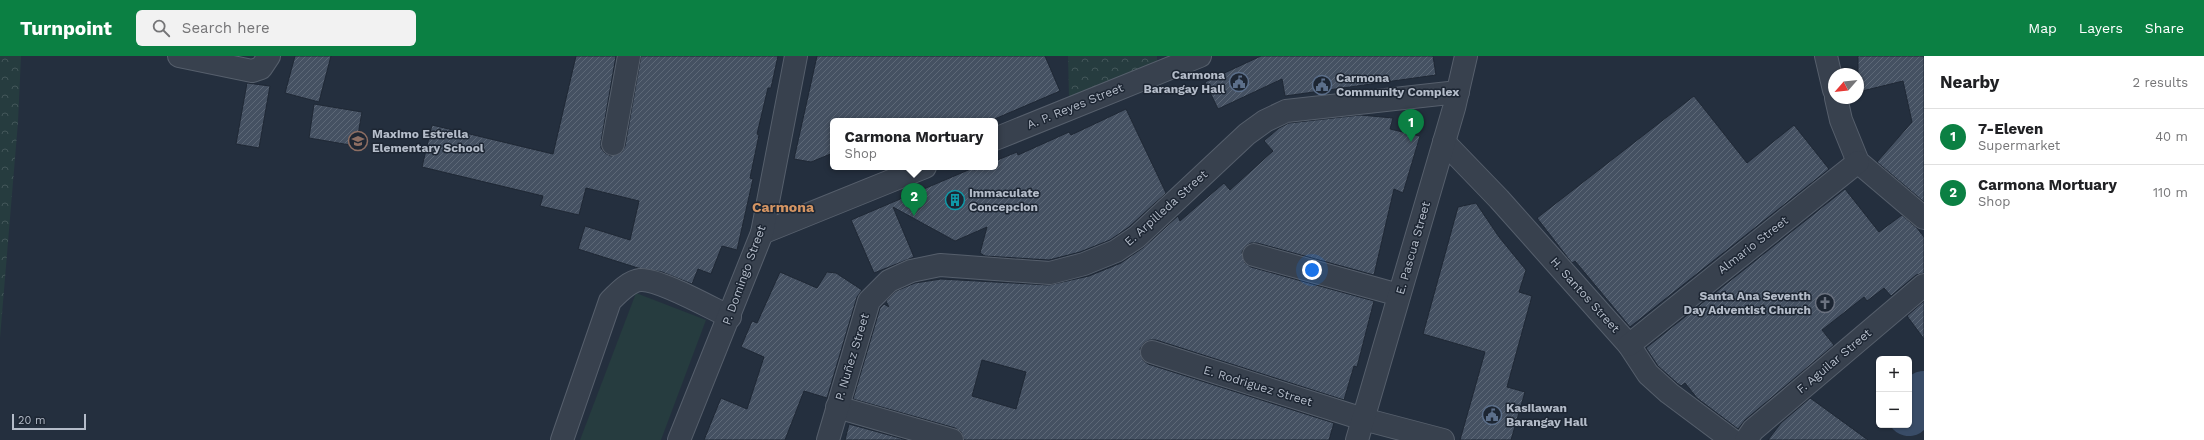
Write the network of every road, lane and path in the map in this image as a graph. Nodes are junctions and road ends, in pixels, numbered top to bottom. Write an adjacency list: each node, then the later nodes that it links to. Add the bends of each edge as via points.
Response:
1 (179, 56): 7 (street, via 252,71)
2 (629, 56): 13 (street)
3 (796, 56): 17 (street, P. Domingo Street)
4 (1200, 56): 11 (street, A. P. Reyes Street)
5 (1466, 56): 9 (street, E. Pascua Street)
6 (1826, 56): 8 (street)
7 (265, 62)
8 (1829, 68)
9 (1456, 100): 12 (street, E. Pascua Street); 19 (street, E. Arpilleda Street, via 1381,100 1286,111 1246,134 1137,237 1116,251 1084,264 1050,272 940,265 911,271)
10 (1837, 104): 14 (street)
11 (998, 138)
12 (1444, 142): 21 (street, E. Pascua Street); 23 (street, H. Santos Street, via 1500,199)
13 (614, 144)
14 (1858, 162): 16 (street); 23 (street, Almario Street)
15 (918, 170): 17 (street)
16 (1924, 218)
17 (762, 233): 22 (street, P. Domingo Street)
18 (1254, 255): 21 (street)
19 (889, 281): 25 (street, P. Nuñez Street, via 869,301)
20 (1924, 285): 34 (street, F. Aguilar Street, via 1753,430)
21 (1399, 295): 26 (street, E. Pascua Street)
22 (730, 317): 27 (street, via 659,283 640,280 622,290 610,301); 28 (street, P. Domingo Street)
23 (1629, 345): 33 (street, H. Santos Street, via 1648,374 1658,384)
24 (1152, 352): 26 (street, E. Rodriguez Street)
25 (837, 407): 29 (street, P. Nuñez Street); 30 (street)
26 (1363, 419): 31 (street, E. Pascua Street); 32 (street, E. Rodriguez Street)
27 (562, 440)
28 (679, 440)
29 (828, 440)
30 (952, 440)
31 (1356, 440)
32 (1443, 440)
33 (1732, 440)
34 (1746, 440)

